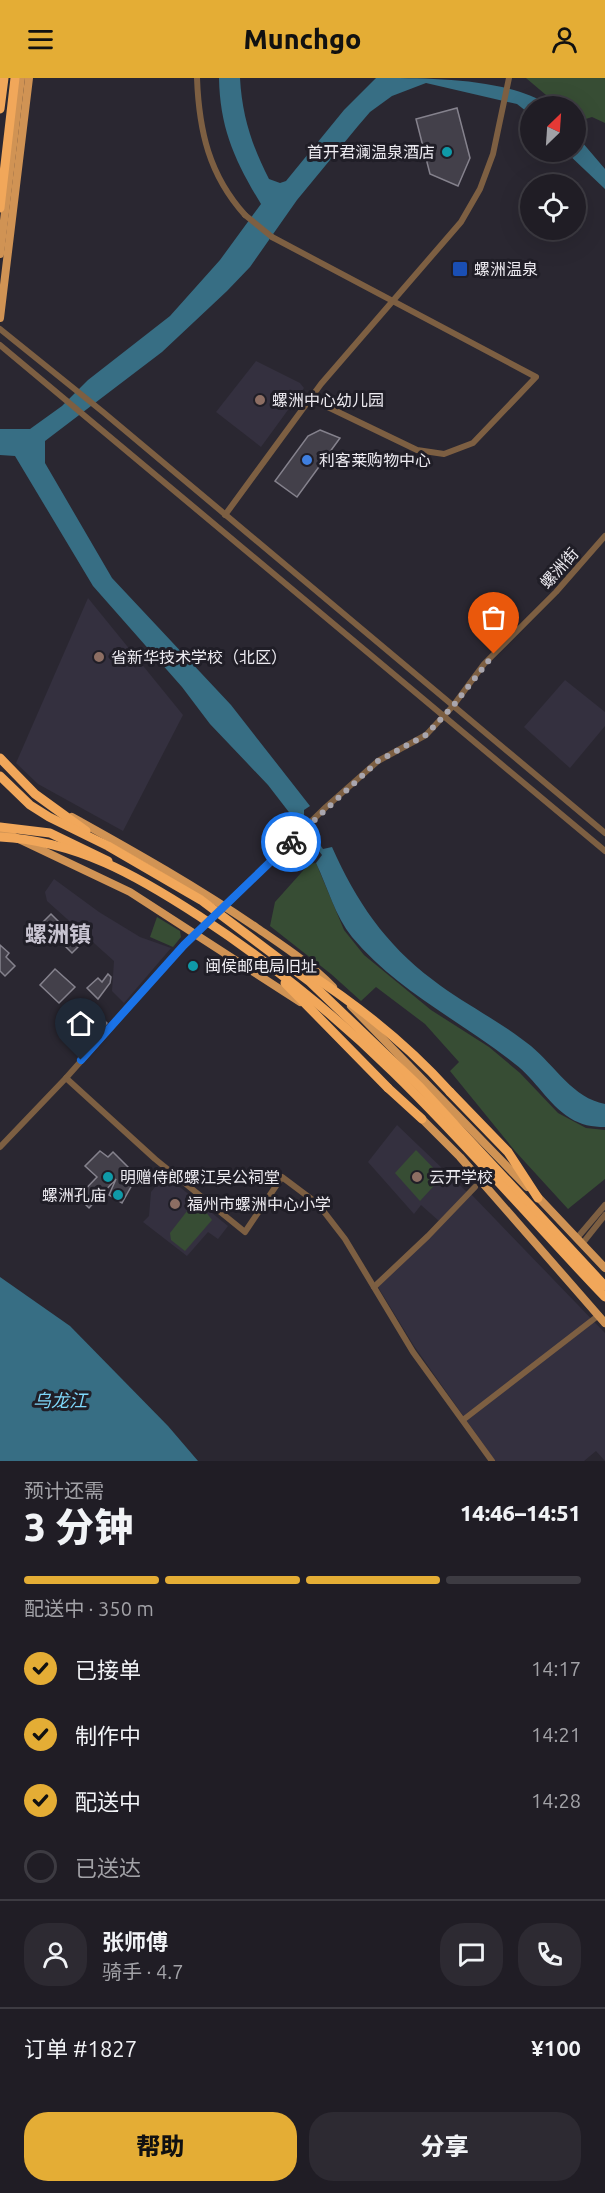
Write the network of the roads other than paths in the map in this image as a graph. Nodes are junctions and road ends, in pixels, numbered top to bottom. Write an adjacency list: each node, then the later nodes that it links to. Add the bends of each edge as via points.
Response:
1 (4, 78): 7 (highway)
2 (15, 78): 8 (highway, bridge)
3 (21, 78): 9 (main road)
4 (29, 78): 11 (main road)
5 (197, 78): 10 (street, bridge, via 200,122 208,155 223,186 245,214 272,237)
6 (509, 79): 10 (street, via 493,154 469,208 444,244)
7 (0, 109)
8 (0, 208)
9 (0, 254)
10 (392, 300): 14 (street); 14 (street, via 536,377 473,443 444,454 417,450)
11 (0, 318)
12 (0, 329): 15 (street)
13 (0, 345): 18 (street)
14 (309, 398): 15 (street)
15 (225, 515): 17 (street)
16 (605, 536): 17 (street, 螺洲街, via 484,664)
17 (453, 706): 18 (street, 螺洲街); 23 (street)
18 (443, 716): 26 (street); 28 (street, 螺洲街, via 426,735 378,761)
19 (0, 758): 25 (highway, bridge, via 35,794)
20 (0, 776): 25 (highway, bridge, via 39,811)
21 (0, 781): 28 (main road, via 118,842)
22 (0, 829): 27 (highway, bridge, via 50,833); 29 (main road, via 118,885)
23 (605, 833)
24 (0, 837): 27 (highway, bridge, via 60,845)
25 (108, 846): 30 (highway, bridge, via 201,900)
26 (605, 851)
27 (136, 877): 31 (highway, bridge)
28 (225, 907): 29 (street, 螺洲街); 36 (main road, via 324,977)
29 (196, 934): 32 (street, 螺洲街); 33 (main road, via 314,1013)
30 (274, 954): 36 (highway, bridge, via 333,990 417,1056 508,1152); 41 (highway, bridge, via 310,982 420,1087)
31 (269, 966): 33 (highway, bridge); 43 (highway, bridge, via 394,1073)
32 (66, 1078): 34 (street, 螺洲街); 42 (street, via 155,1159 245,1232 282,1177 318,1204)
33 (422, 1119): 44 (main road)
34 (0, 1147)
35 (475, 1186): 42 (street)
36 (538, 1198): 39 (main road)
37 (605, 1205): 39 (street)
38 (605, 1215): 39 (street)
39 (580, 1241): 40 (main road)
40 (605, 1268)
41 (605, 1286)
42 (374, 1287): 46 (street, via 413,1352)
43 (605, 1297)
44 (599, 1315): 45 (main road); 46 (street)
45 (605, 1323)
46 (463, 1420): 47 (street)
47 (492, 1461)

